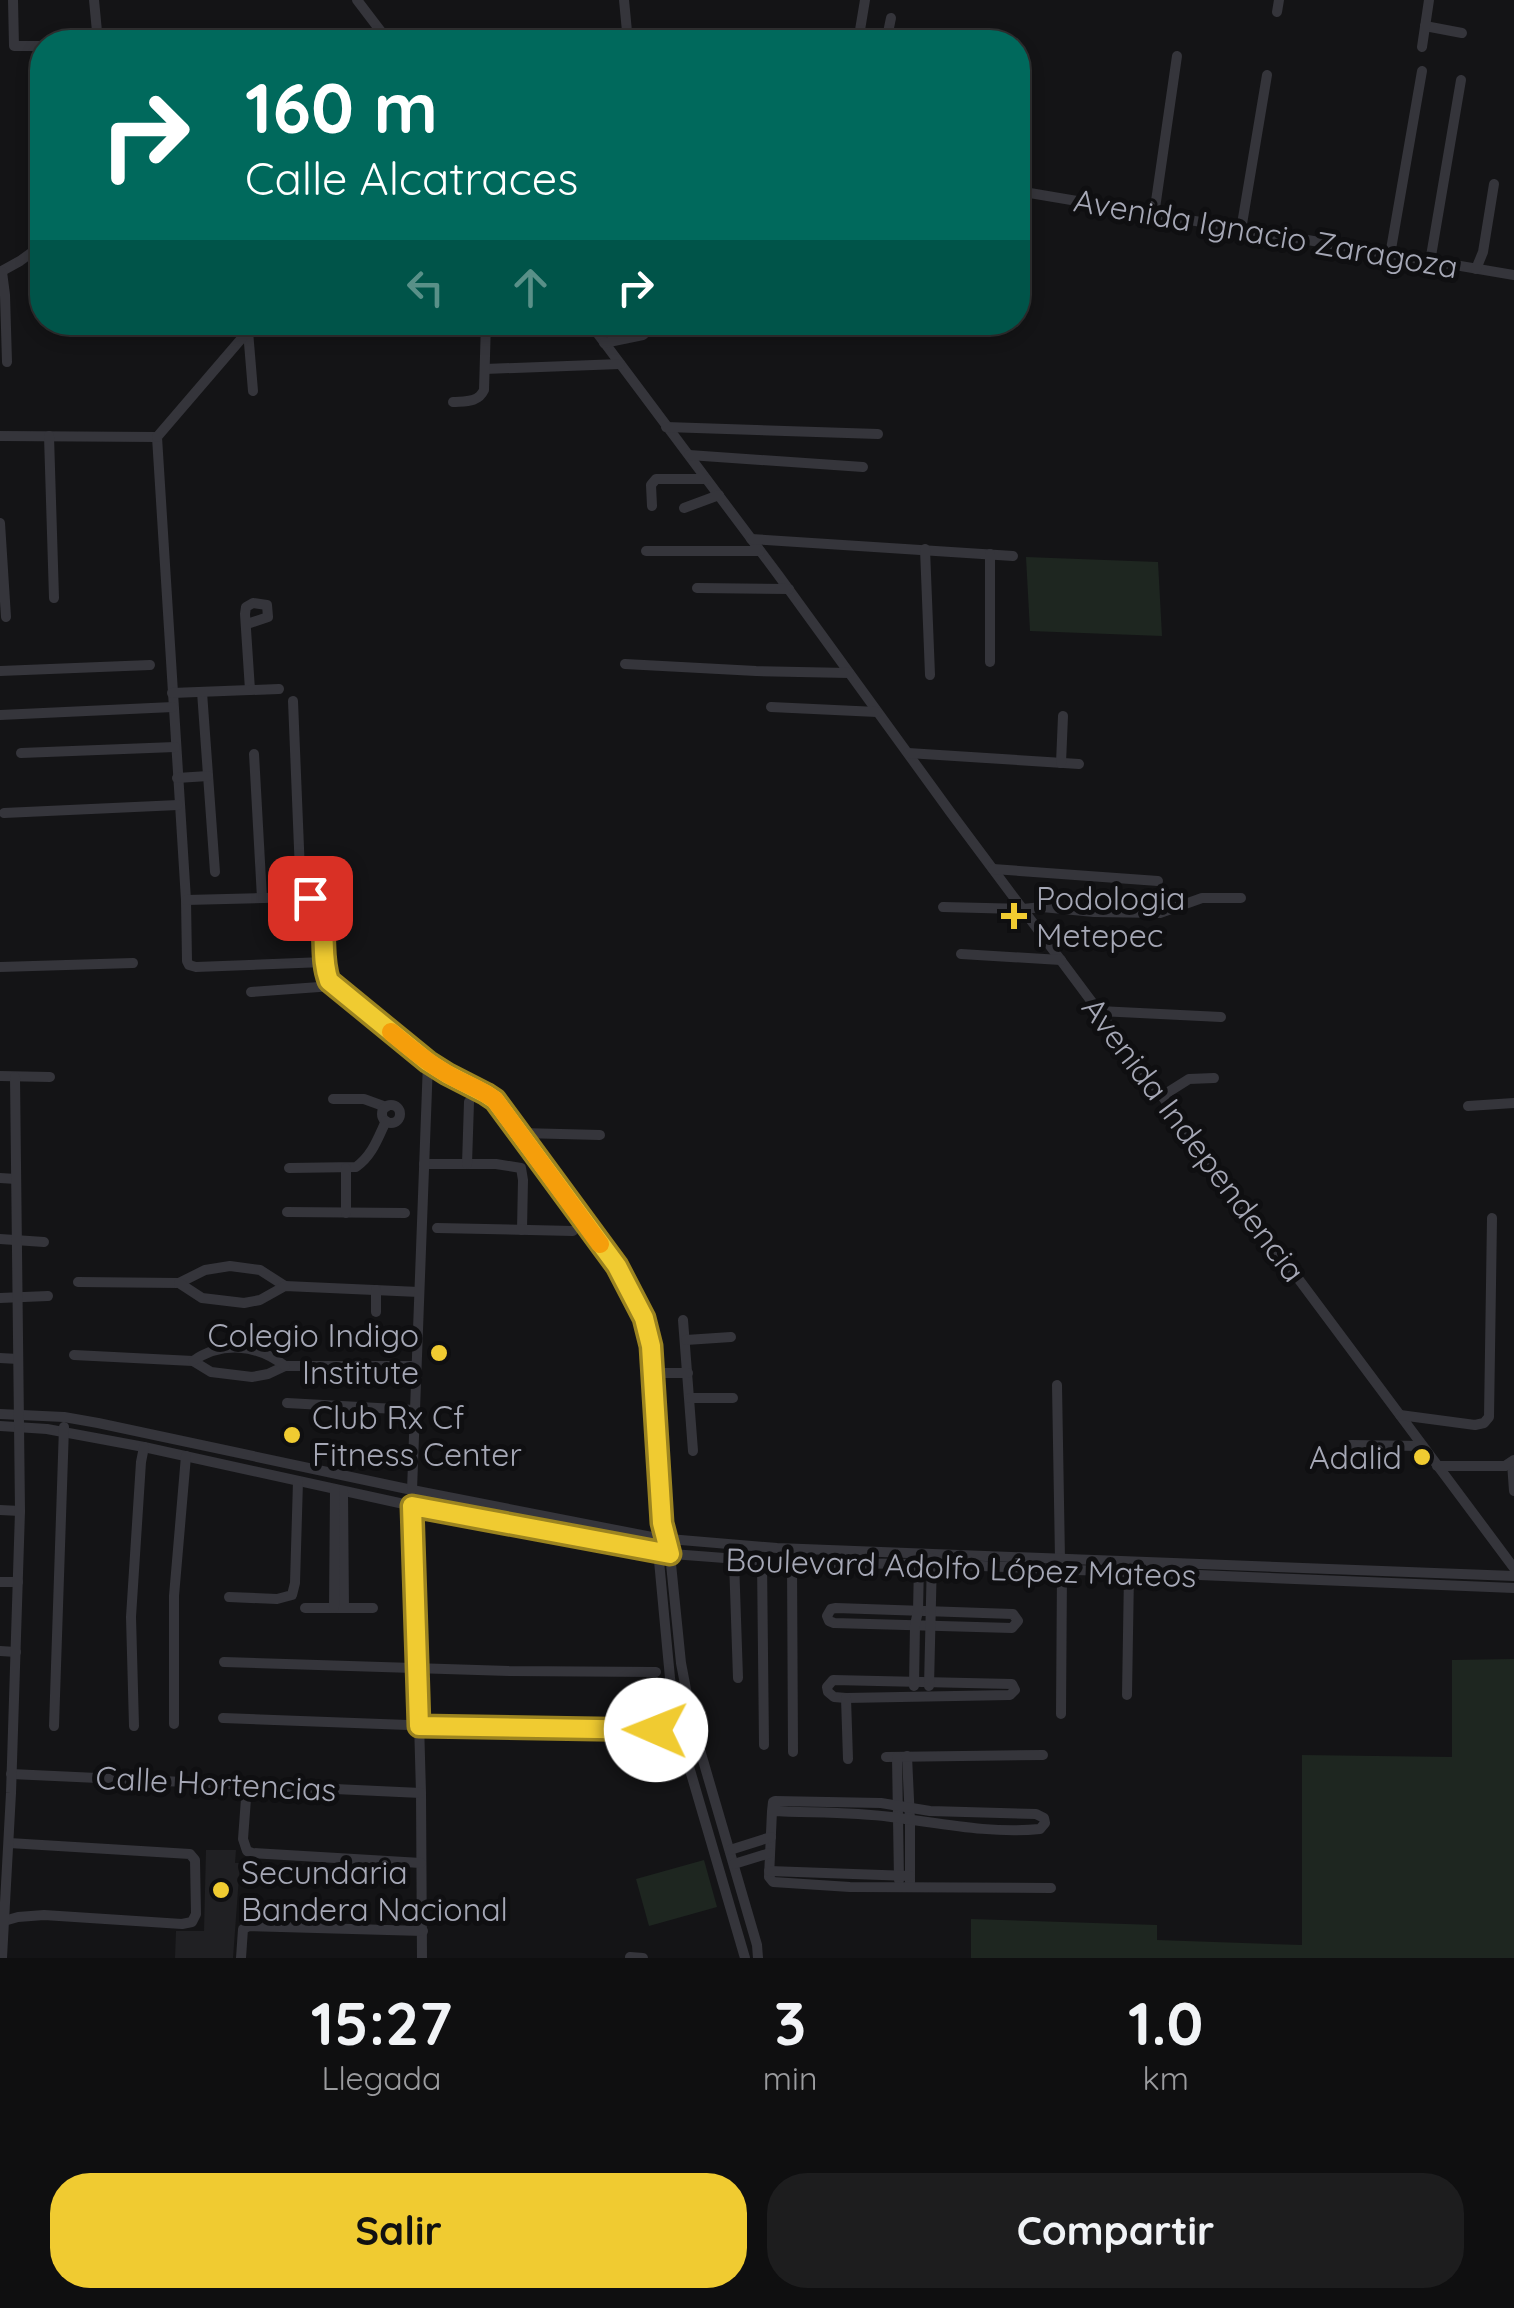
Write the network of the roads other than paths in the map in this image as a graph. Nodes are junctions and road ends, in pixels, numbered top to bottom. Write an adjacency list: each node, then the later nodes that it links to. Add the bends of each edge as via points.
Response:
1 (13, 0): 15 (street, via 14,46)
2 (94, 0): 9 (street)
3 (357, 0): 10 (street)
4 (624, 0): 11 (street)
5 (865, 0): 12 (street)
6 (1429, 0): 8 (street)
7 (891, 18): 13 (street)
8 (1425, 26): 14 (street); 16 (street)
9 (97, 30)
10 (380, 30)
11 (627, 30)
12 (860, 30)
13 (888, 30)
14 (1462, 32)
15 (30, 46)
16 (1422, 47)
17 (1177, 56): 23 (street)
18 (1422, 71): 26 (street)
19 (1266, 76): 24 (street)
20 (1461, 80): 27 (street)
21 (1494, 184): 28 (street)
22 (1030, 192): 23 (street, Avenida Ignacio Zaragoza)
23 (1154, 215): 24 (street, Avenida Ignacio Zaragoza)
24 (1240, 230): 26 (street, Avenida Ignacio Zaragoza)
25 (30, 253): 29 (street)
26 (1390, 255): 27 (street, Avenida Ignacio Zaragoza)
27 (1430, 262): 28 (street, Avenida Ignacio Zaragoza)
28 (1476, 268): 30 (street, Avenida Ignacio Zaragoza)
29 (1, 272): 37 (street)
30 (1514, 275)
31 (243, 335): 46 (street)
32 (250, 335): 40 (street)
33 (486, 335): 39 (street)
34 (598, 335): 36 (street, Avenida Independencia)
35 (643, 335): 36 (street)
36 (604, 344): 38 (street, Avenida Independencia)
37 (8, 362)
38 (620, 364): 39 (street); 42 (street, Avenida Independencia)
39 (485, 369): 41 (street, via 480,397)
40 (252, 390)
41 (453, 402)
42 (666, 427): 43 (street); 47 (street, Avenida Independencia)
43 (878, 434)
44 (0, 436): 45 (street)
45 (50, 436): 46 (street); 62 (street)
46 (156, 437): 74 (street)
47 (689, 455): 48 (street); 49 (street, Avenida Independencia)
48 (863, 467)
49 (706, 479): 50 (street, Avenida Independencia); 51 (street, via 656,480)
50 (718, 495): 52 (street); 54 (street, Avenida Independencia)
51 (652, 506)
52 (684, 508)
53 (0, 523): 63 (street)
54 (751, 539): 55 (street); 57 (street, Avenida Independencia)
55 (925, 549): 58 (street); 70 (street)
56 (646, 551): 57 (street)
57 (760, 551): 61 (street, Avenida Independencia)
58 (990, 554): 59 (street); 65 (street)
59 (1014, 556)
60 (697, 588): 61 (street)
61 (788, 589): 69 (street, Avenida Independencia)
62 (54, 598)
63 (6, 617)
64 (247, 624): 72 (street)
65 (990, 662)
66 (625, 664): 69 (street)
67 (150, 665): 68 (street)
68 (0, 672)
69 (849, 673): 78 (street, Avenida Independencia)
70 (930, 675)
71 (279, 689): 72 (street)
72 (250, 690): 73 (street)
73 (202, 692): 74 (street); 87 (street)
74 (172, 693): 76 (street)
75 (293, 702): 94 (street)
76 (173, 707): 79 (street); 81 (street)
77 (771, 708): 78 (street)
78 (878, 712): 83 (street, Avenida Independencia)
79 (0, 715)
80 (1063, 716): 85 (street)
81 (175, 747): 82 (street); 88 (street)
82 (21, 752)
83 (908, 753): 85 (street); 91 (street, Avenida Independencia)
84 (254, 754): 95 (street)
85 (1062, 763): 86 (street)
86 (1079, 764)
87 (208, 776): 88 (street); 92 (street)
88 (177, 778): 89 (street)
89 (178, 805): 90 (street); 97 (street)
90 (4, 813)
91 (993, 869): 93 (street); 99 (street, Avenida Independencia)
92 (215, 872)
93 (1158, 881)
94 (301, 897): 95 (street); 102 (street, via 316,901 321,912)
95 (262, 898): 97 (street)
96 (1242, 898): 99 (street, via 1202,898 1160,913)
97 (186, 900): 102 (street, via 189,965)
98 (943, 906): 99 (street)
99 (1023, 909): 101 (street, Avenida Independencia)
100 (961, 954): 101 (street)
101 (1061, 960): 107 (street, Avenida Independencia)
102 (324, 962): 105 (street)
103 (133, 963): 104 (street)
104 (0, 967)
105 (334, 986): 106 (street); 109 (street)
106 (251, 992)
107 (1099, 1011): 108 (street); 114 (street, Avenida Independencia)
108 (1221, 1017)
109 (428, 1062): 121 (street); 125 (street, via 495,1100)
110 (0, 1076): 111 (street)
111 (15, 1076): 112 (street); 123 (street)
112 (50, 1077)
113 (1214, 1078): 114 (street, via 1189,1079)
114 (1162, 1096): 169 (street, Avenida Independencia)
115 (333, 1099): 118 (street)
116 (469, 1102): 128 (street)
117 (1514, 1103): 119 (street)
118 (386, 1106): 120 (street); 124 (street)
119 (1468, 1106)
120 (400, 1114): 121 (street); 124 (street)
121 (425, 1114): 127 (street)
122 (0, 1118): 123 (street)
123 (16, 1119): 132 (street)
124 (386, 1121): 130 (street, via 362,1162)
125 (521, 1133): 126 (street); 161 (street, via 617,1266 644,1318)
126 (600, 1134)
127 (424, 1164): 128 (street); 147 (street)
128 (467, 1164): 138 (street, via 521,1168)
129 (289, 1168): 130 (street)
130 (346, 1168): 134 (street)
131 (0, 1178): 132 (street)
132 (16, 1179): 141 (street)
133 (287, 1212): 134 (street)
134 (346, 1213): 135 (street)
135 (405, 1213)
136 (1492, 1218): 169 (street, via 1489,1417 1475,1424)
137 (437, 1228): 138 (street)
138 (522, 1230): 139 (street)
139 (573, 1232)
140 (0, 1239): 141 (street)
141 (17, 1240): 142 (street); 150 (street)
142 (44, 1242)
143 (78, 1282): 144 (street)
144 (179, 1283): 145 (street, via 230,1266 260,1270); 145 (street, via 202,1298 244,1303)
145 (285, 1286): 146 (street)
146 (376, 1290): 147 (street); 151 (street)
147 (419, 1292): 160 (street)
148 (48, 1296): 150 (street)
149 (0, 1298): 150 (street)
150 (17, 1298): 157 (street)
151 (376, 1312)
152 (684, 1320): 154 (street)
153 (731, 1337): 154 (street)
154 (686, 1340): 162 (street)
155 (74, 1355): 158 (street)
156 (0, 1358): 157 (street)
157 (18, 1359): 171 (street)
158 (192, 1361): 159 (street, via 211,1372 252,1377); 159 (street, via 234,1348 270,1354)
159 (285, 1366): 160 (street)
160 (416, 1366): 167 (street)
161 (654, 1373): 162 (street); 188 (street)
162 (688, 1373): 164 (street)
163 (1057, 1385): 194 (street)
164 (690, 1398): 165 (street); 177 (street)
165 (733, 1398)
166 (287, 1403): 167 (street)
167 (414, 1410): 183 (street)
168 (0, 1414): 171 (street, Boulevard Adolfo López Mateos)
169 (1400, 1415): 175 (street, Avenida Independencia)
170 (64, 1417): 171 (street, Boulevard Adolfo López Mateos); 173 (street); 183 (street, Boulevard Adolfo López Mateos)
171 (20, 1420): 172 (street, Boulevard Adolfo López Mateos); 173 (street, Boulevard Adolfo López Mateos); 187 (street)
172 (0, 1426)
173 (64, 1432): 176 (street, Boulevard Adolfo López Mateos); 224 (street)
174 (1351, 1445): 175 (street)
175 (1422, 1446): 180 (street, Avenida Independencia)
176 (144, 1447): 178 (street, Boulevard Adolfo López Mateos); 225 (street, via 132,1616)
177 (693, 1451)
178 (186, 1456): 181 (street, Boulevard Adolfo López Mateos); 223 (street, via 174,1596)
179 (1513, 1461): 180 (street); 184 (street)
180 (1437, 1466): 195 (street, Avenida Independencia)
181 (298, 1481): 182 (street, Boulevard Adolfo López Mateos); 200 (street, via 292,1595)
182 (339, 1490): 185 (street, Boulevard Adolfo López Mateos); 202 (street)
183 (412, 1490): 188 (street, Boulevard Adolfo López Mateos)
184 (1514, 1491)
185 (412, 1506): 189 (street, Boulevard Adolfo López Mateos); 210 (street)
186 (0, 1510): 187 (street)
187 (20, 1511): 198 (street)
188 (662, 1539): 189 (street); 191 (street, Boulevard Adolfo López Mateos)
189 (664, 1554): 190 (street, Boulevard Adolfo López Mateos); 227 (street); 229 (street)
190 (734, 1560): 192 (street, Boulevard Adolfo López Mateos); 212 (street)
191 (928, 1560): 193 (street, Boulevard Adolfo López Mateos); 194 (street, Boulevard Adolfo López Mateos); 204 (street)
192 (762, 1562): 193 (street, Boulevard Adolfo López Mateos); 230 (street)
193 (792, 1563): 231 (street)
194 (1061, 1564): 195 (street, Boulevard Adolfo López Mateos); 196 (street, Boulevard Adolfo López Mateos); 219 (street)
195 (1514, 1572)
196 (1130, 1573): 199 (street, Boulevard Adolfo López Mateos); 215 (street)
197 (0, 1582): 198 (street)
198 (18, 1582): 208 (street)
199 (1514, 1588)
200 (229, 1598)
201 (305, 1608): 202 (street)
202 (339, 1608): 203 (street)
203 (373, 1608)
204 (924, 1611): 205 (street); 205 (street, via 833,1608 827,1616 834,1623); 206 (street); 206 (street, via 1013,1614 1018,1620 1012,1628)
205 (914, 1625): 206 (street); 213 (street)
206 (930, 1626): 214 (street)
207 (0, 1651): 208 (street)
208 (16, 1652): 222 (street)
209 (224, 1662): 210 (street)
210 (418, 1667): 211 (street); 226 (street)
211 (656, 1672)
212 (738, 1678)
213 (914, 1682): 214 (street); 216 (street); 218 (street, via 830,1682 830,1695)
214 (929, 1683): 217 (street); 217 (street, via 1012,1684 1015,1690)
215 (1127, 1696)
216 (914, 1697): 217 (street); 218 (street)
217 (929, 1697)
218 (846, 1698): 233 (street)
219 (1061, 1714)
220 (223, 1718): 226 (street)
221 (0, 1722): 222 (street)
222 (13, 1723): 234 (street)
223 (174, 1724)
224 (54, 1726)
225 (134, 1726)
226 (419, 1726): 228 (street); 237 (street)
227 (692, 1726): 229 (street); 245 (street)
228 (656, 1730)
229 (678, 1730): 258 (street)
230 (764, 1746)
231 (793, 1752)
232 (1043, 1755): 239 (street, via 897,1756)
233 (848, 1759)
234 (12, 1774): 235 (street, Calle Hortencias); 236 (street)
235 (246, 1785): 237 (street, Calle Hortencias); 248 (street, via 247,1851)
236 (6, 1792): 244 (street)
237 (420, 1792): 248 (street)
238 (773, 1807): 239 (street); 241 (street); 243 (street)
239 (904, 1807): 240 (street); 241 (street)
240 (982, 1814): 242 (street); 242 (street, via 1036,1814 1045,1823 1035,1830)
241 (905, 1820): 242 (street); 250 (street)
242 (982, 1828)
243 (771, 1837): 245 (street); 246 (street)
244 (9, 1843): 247 (street); 252 (street, via 190,1854 196,1860 196,1914 182,1924 44,1915)
245 (730, 1850): 249 (street)
246 (770, 1853): 249 (street); 250 (street, via 770,1876)
247 (4, 1861): 252 (street)
248 (421, 1864): 253 (street)
249 (734, 1864): 259 (street)
250 (904, 1882): 251 (street)
251 (1051, 1888)
252 (4, 1921): 254 (street)
253 (423, 1931): 256 (street, via 253,1925 243,1930); 257 (street)
254 (2, 1934): 255 (street)
255 (2, 1958)
256 (241, 1958)
257 (422, 1958)
258 (745, 1958)
259 (758, 1958)

